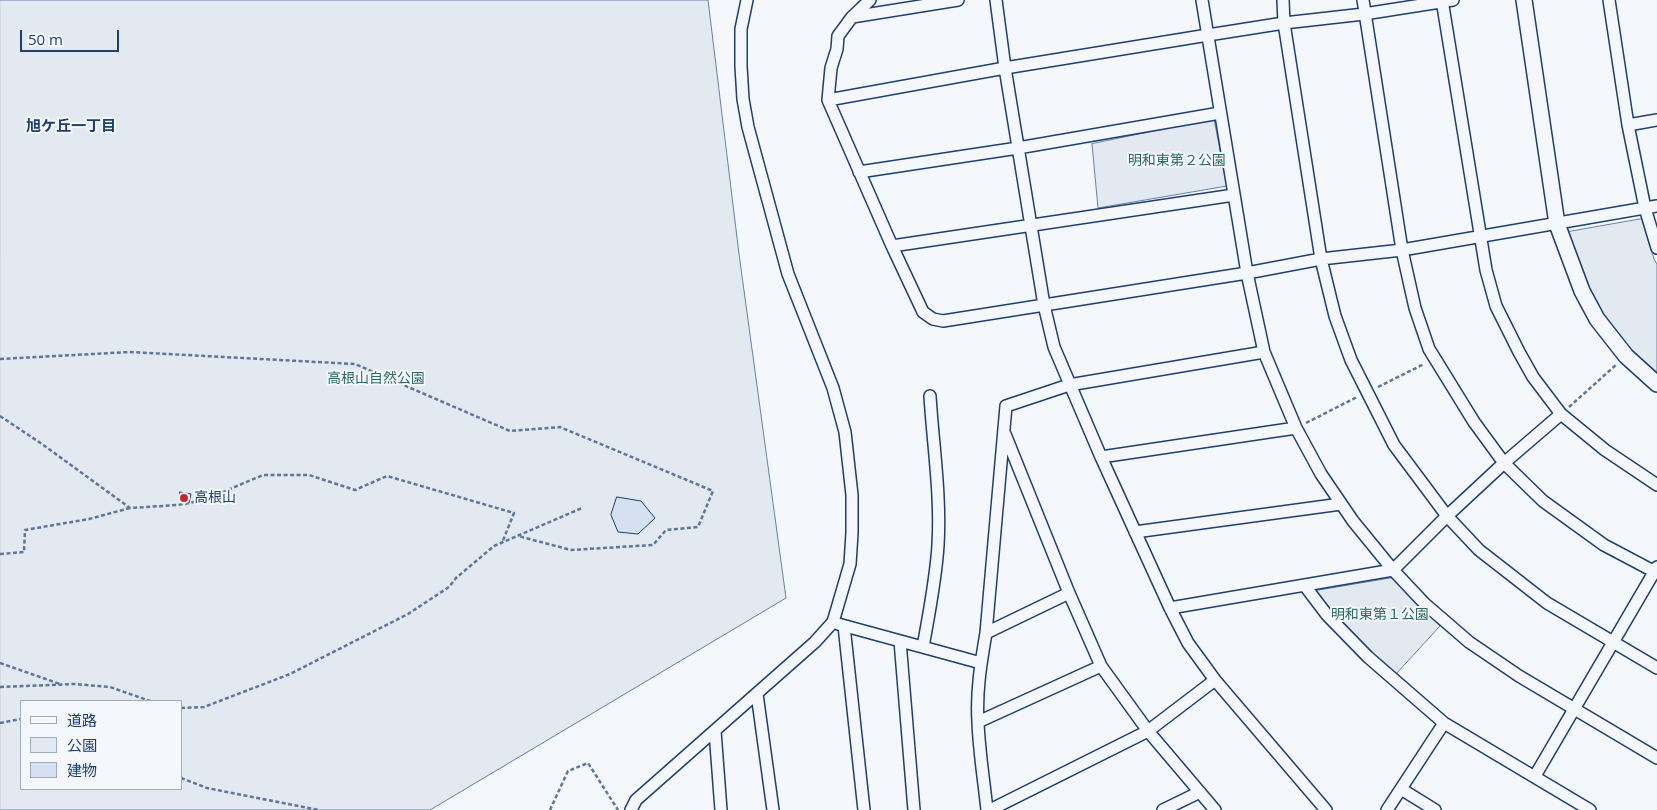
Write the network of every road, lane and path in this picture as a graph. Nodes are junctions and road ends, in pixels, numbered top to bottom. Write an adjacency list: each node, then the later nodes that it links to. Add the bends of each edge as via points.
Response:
1 (748, 0): 60 (street, via 741,29 743,99 748,127 788,274 834,388 846,432 852,534 850,564)
2 (870, 0): 12 (street)
3 (958, 0): 12 (street)
4 (996, 0): 15 (street)
5 (1202, 0): 14 (street)
6 (1283, 0): 13 (street)
7 (1363, 0): 11 (street)
8 (1524, 0): 25 (street)
9 (1610, 0): 19 (street)
10 (1446, 1): 11 (street); 27 (street)
11 (1364, 14): 13 (street); 30 (street)
12 (852, 17): 16 (street, via 838,36)
13 (1284, 23): 14 (street); 31 (street)
14 (1208, 35): 15 (street); 17 (street)
15 (1005, 68): 16 (street); 20 (street)
16 (828, 100): 21 (street)
17 (1220, 113): 20 (street); 22 (street)
18 (1657, 120): 19 (street)
19 (1628, 125): 24 (street)
20 (1018, 148): 21 (street); 26 (street)
21 (860, 172): 28 (street)
22 (1234, 195): 26 (street); 32 (street)
23 (1657, 206): 24 (street)
24 (1645, 208): 25 (street); 29 (street)
25 (1557, 224): 27 (street); 35 (street, via 1582,292)
26 (1031, 226): 28 (street); 33 (street)
27 (1481, 236): 30 (street); 40 (street, via 1496,306 1533,377)
28 (892, 246): 33 (street, via 923,312 932,319 943,321)
29 (1657, 248)
30 (1402, 250): 31 (street); 45 (street, via 1415,308 1429,350)
31 (1321, 260): 32 (street); 50 (street, via 1335,316 1351,360 1394,445)
32 (1247, 273): 33 (street); 34 (street)
33 (1044, 305): 38 (street, via 1054,347)
34 (1264, 352): 38 (street); 42 (street)
35 (1626, 356): 37 (street); 40 (path)
36 (0, 359): 52 (path, via 130,352 355,364 510,431 560,427 713,492 698,527 666,530 653,545 571,550)
37 (1657, 384)
38 (1069, 386): 43 (street, via 1006,406); 44 (street)
39 (930, 396): 64 (street, via 938,544)
40 (1561, 414): 45 (street); 46 (street, via 1605,450)
41 (0, 416): 48 (path)
42 (1296, 428): 44 (street); 47 (street)
43 (1004, 432): 58 (street); 61 (street)
44 (1101, 457): 51 (street)
45 (1504, 463): 50 (street); 56 (street, via 1543,501 1596,540)
46 (1657, 485)
47 (1341, 504): 51 (street); 55 (street)
48 (130, 508): 53 (path, via 204,500 264,476 309,474 355,490 387,476 514,513); 54 (path, via 90,519 25,530 24,552)
49 (582, 508): 52 (path)
50 (1447, 516): 55 (street); 63 (street, via 1479,550 1547,603)
51 (1135, 532): 59 (street)
52 (518, 536): 53 (path)
53 (502, 543): 74 (path, via 494,546 449,587 408,614 290,674 204,707)
54 (0, 554)
55 (1393, 570): 57 (street); 75 (street, via 1425,604 1469,642)
56 (1656, 571): 63 (street)
57 (1305, 586): 59 (street); 78 (street, via 1327,615 1368,658)
58 (1070, 593): 61 (street); 67 (street)
59 (1170, 608): 69 (street, via 1188,643)
60 (838, 624): 62 (street); 72 (street); 93 (street)
61 (986, 633): 66 (street)
62 (900, 641): 64 (street); 94 (street)
63 (1613, 642): 68 (street); 75 (street)
64 (923, 646): 66 (street)
65 (0, 663): 70 (path)
66 (981, 663): 77 (street)
67 (1101, 666): 77 (street); 81 (street)
68 (1657, 668)
69 (1215, 680): 81 (street); 98 (street)
70 (61, 684): 71 (path); 73 (path, via 110,687)
71 (0, 687)
72 (757, 694): 80 (street); 92 (street)
73 (147, 700)
74 (182, 708)
75 (1574, 709): 82 (street); 83 (street)
76 (20, 720): 79 (path)
77 (978, 722): 95 (street)
78 (1444, 723): 83 (street); 85 (street)
79 (0, 724)
80 (715, 731): 90 (street, via 636,800); 91 (street)
81 (1148, 731): 86 (street); 95 (street)
82 (1657, 758)
83 (1535, 776): 101 (street)
84 (182, 778): 87 (path, via 207,788)
85 (1401, 789): 99 (street); 100 (street)
86 (1200, 792): 96 (street); 97 (street)
87 (319, 810)
88 (550, 810): 89 (path, via 568,771 588,763)
89 (618, 810)
90 (631, 810)
91 (721, 810)
92 (773, 810)
93 (864, 810)
94 (914, 810)
95 (989, 810)
96 (1163, 810)
97 (1215, 810)
98 (1326, 810)
99 (1387, 810)
100 (1435, 810)
101 (1590, 810)

